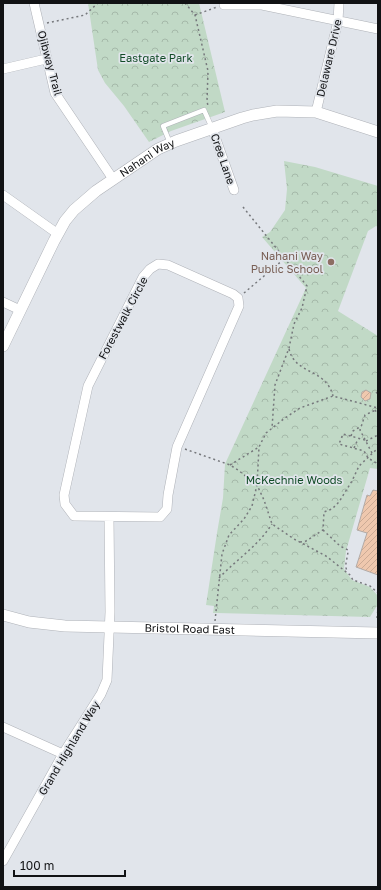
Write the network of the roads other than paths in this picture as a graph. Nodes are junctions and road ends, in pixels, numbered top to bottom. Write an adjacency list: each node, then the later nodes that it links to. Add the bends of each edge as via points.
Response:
1 (34, 3): 6 (street, Ojibway Trail)
2 (339, 3): 4 (street, Delaware Drive)
3 (224, 5): 4 (street, via 262,5)
4 (338, 21): 5 (street); 8 (street, Delaware Drive)
5 (378, 29)
6 (46, 59): 7 (street); 12 (street, Ojibway Trail, via 55,93)
7 (3, 69)
8 (316, 112): 9 (street, Nahani Way, via 266,112); 10 (street, Nahani Way)
9 (212, 128): 11 (street, Nahani Way); 11 (lane, via 204,110 163,126); 13 (street, Cree Lane)
10 (378, 132)
11 (170, 143): 12 (street, Nahani Way)
12 (113, 179): 15 (street, Nahani Way, via 84,200)
13 (234, 190)
14 (3, 195): 15 (street)
15 (58, 234): 17 (street, Nahani Way)
16 (3, 302): 17 (street)
17 (20, 310): 18 (street, Nahani Way)
18 (3, 346)
19 (110, 517): 19 (street, Forestwalk Circle, via 160,517 167,509 177,447 238,306 238,298 233,294 168,265 158,264 143,277 88,386 64,495 65,504 74,516); 21 (street)
20 (3, 615): 21 (street, Bristol Road East, via 50,625)
21 (109, 627): 22 (street, Bristol Road East); 24 (street, Grand Highland Way, via 107,680)
22 (378, 633)
23 (3, 727): 24 (street)
24 (63, 754): 25 (street, Grand Highland Way)
25 (3, 861)

